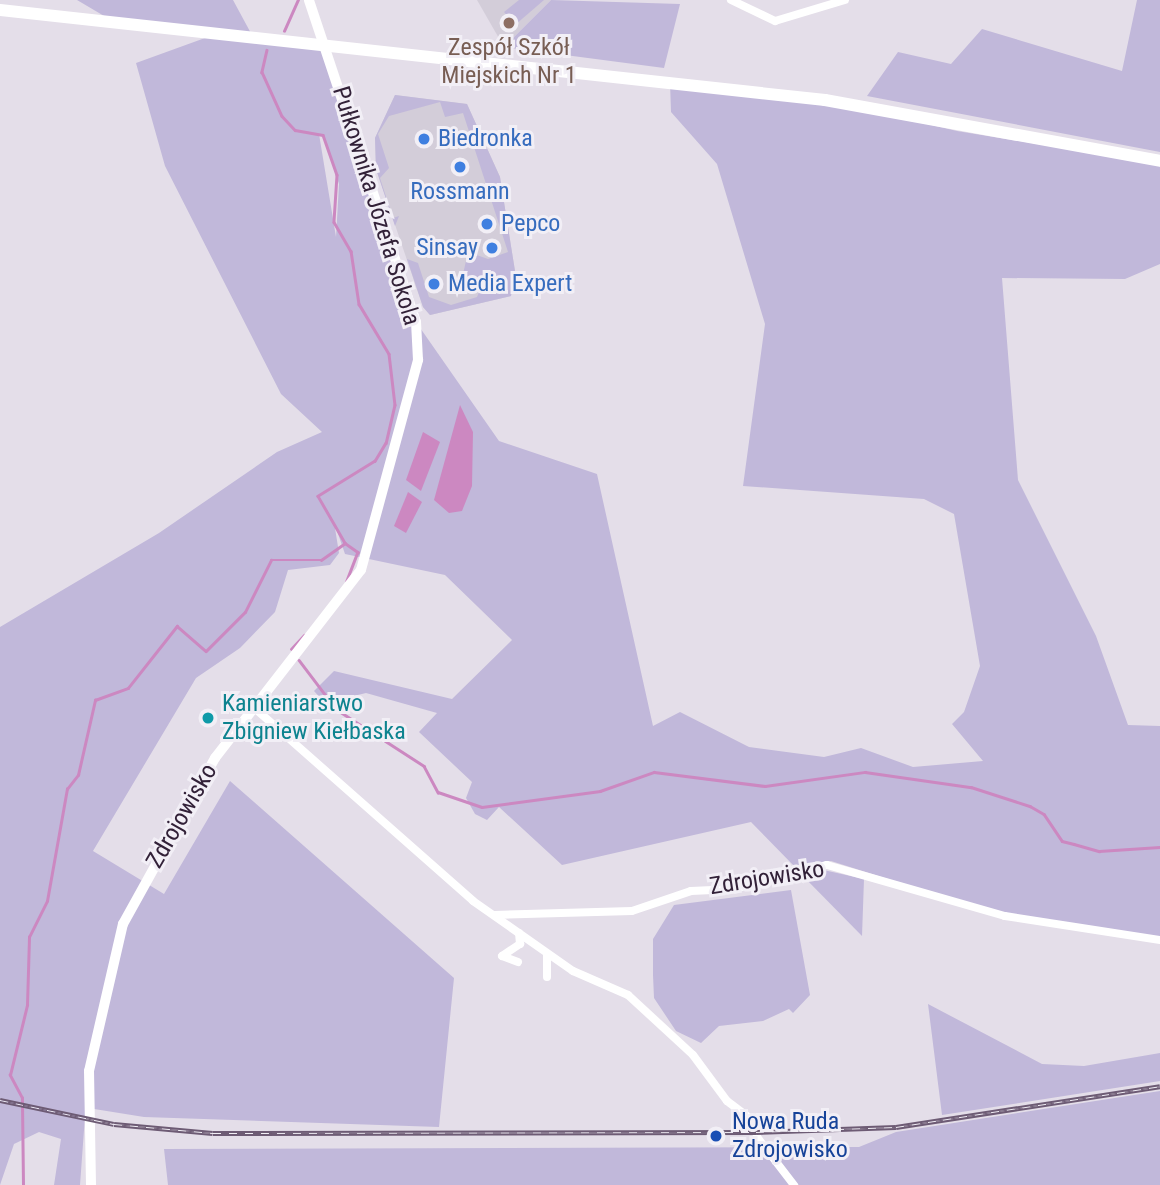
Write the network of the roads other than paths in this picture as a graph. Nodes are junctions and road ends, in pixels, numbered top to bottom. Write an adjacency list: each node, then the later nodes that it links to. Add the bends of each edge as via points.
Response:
1 (309, 0): 5 (street, Pułkownika Józefa Sokola)
2 (731, 0): 3 (street, via 775,21)
3 (845, 0)
4 (0, 10): 5 (main road)
5 (325, 45): 6 (main road, via 825,100); 7 (street, Pułkownika Józefa Sokola, via 416,322 418,360 361,570 334,612)
6 (1160, 161)
7 (251, 705): 8 (street); 14 (street, Zdrojowisko, via 136,895 120,933 89,1071)
8 (495, 915): 9 (street); 10 (street, Zdrojowisko, via 632,911 691,891 734,889 827,865 1005,916)
9 (519, 933): 11 (street); 12 (street, via 520,944 502,956)
10 (1160, 940)
11 (547, 954): 13 (street); 15 (street, via 628,995 693,1055 727,1101 754,1121 757,1137)
12 (518, 962)
13 (547, 977)
14 (91, 1185)
15 (794, 1185)

